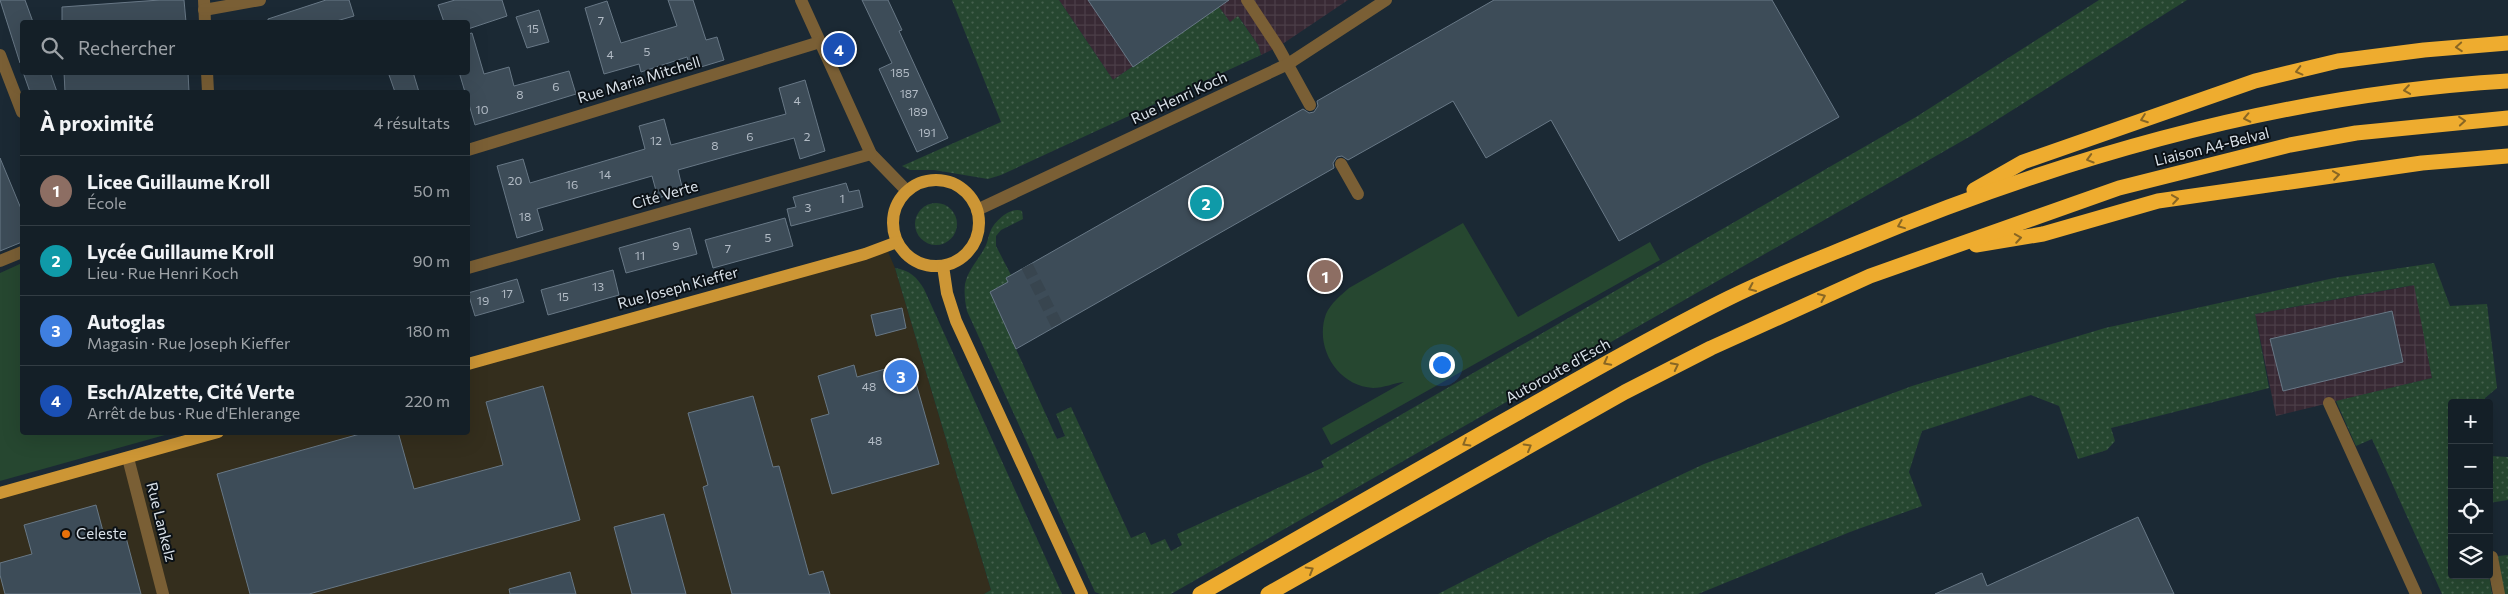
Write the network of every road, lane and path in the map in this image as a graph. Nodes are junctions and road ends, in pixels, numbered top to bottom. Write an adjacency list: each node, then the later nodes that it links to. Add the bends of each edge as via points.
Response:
1 (260, 0): 5 (street)
2 (801, 0): 6 (street)
3 (1247, 0): 9 (street)
4 (1386, 0): 9 (street, Rue Henri Koch)
5 (204, 11)
6 (820, 42): 16 (street, Rue Maria Mitchell); 17 (street)
7 (2508, 43): 22 (highway, one-way to 22, via 2338,61 2255,81 2023,162)
8 (0, 55): 14 (street)
9 (1288, 64): 13 (street); 23 (street, Rue Henri Koch)
10 (207, 75): 12 (street)
11 (2508, 81): 22 (highway, Liaison A4-Belval, one-way to 22, via 2410,89 2314,104 2185,132)
12 (208, 90)
13 (1310, 105)
14 (20, 107)
15 (2508, 118): 25 (highway, Liaison A4-Belval, one-way to 15, via 2119,188 2290,145 2373,130)
16 (470, 149)
17 (871, 154): 20 (street); 29 (street, Cité Verte)
18 (2508, 156): 25 (highway, one-way to 18, via 2043,234 2158,201 2422,164)
19 (1342, 164): 21 (street)
20 (907, 191): 23 (main road, via 919,183 948,181 971,197); 24 (main road, via 893,215)
21 (1358, 194)
22 (1947, 206): 38 (highway, Autoroute d'Esch, one-way to 38, via 1724,301 1600,366)
23 (977, 210): 28 (main road, via 976,240 957,261)
24 (897, 242): 28 (main road, via 916,262); 30 (main road, Rue Joseph Kieffer)
25 (1935, 252): 39 (highway, one-way to 25, via 1625,392 1793,310)
26 (20, 253): 27 (street)
27 (0, 261)
28 (943, 266): 37 (main road, via 947,294 956,321)
29 (470, 267)
30 (470, 363)
31 (2329, 403): 40 (street)
32 (208, 435): 33 (main road)
33 (128, 458): 34 (main road); 36 (street, Rue Lankelz)
34 (0, 493)
35 (2493, 562): 41 (street)
36 (163, 594)
37 (1082, 594)
38 (1200, 594)
39 (1268, 594)
40 (2416, 594)
41 (2499, 594)

